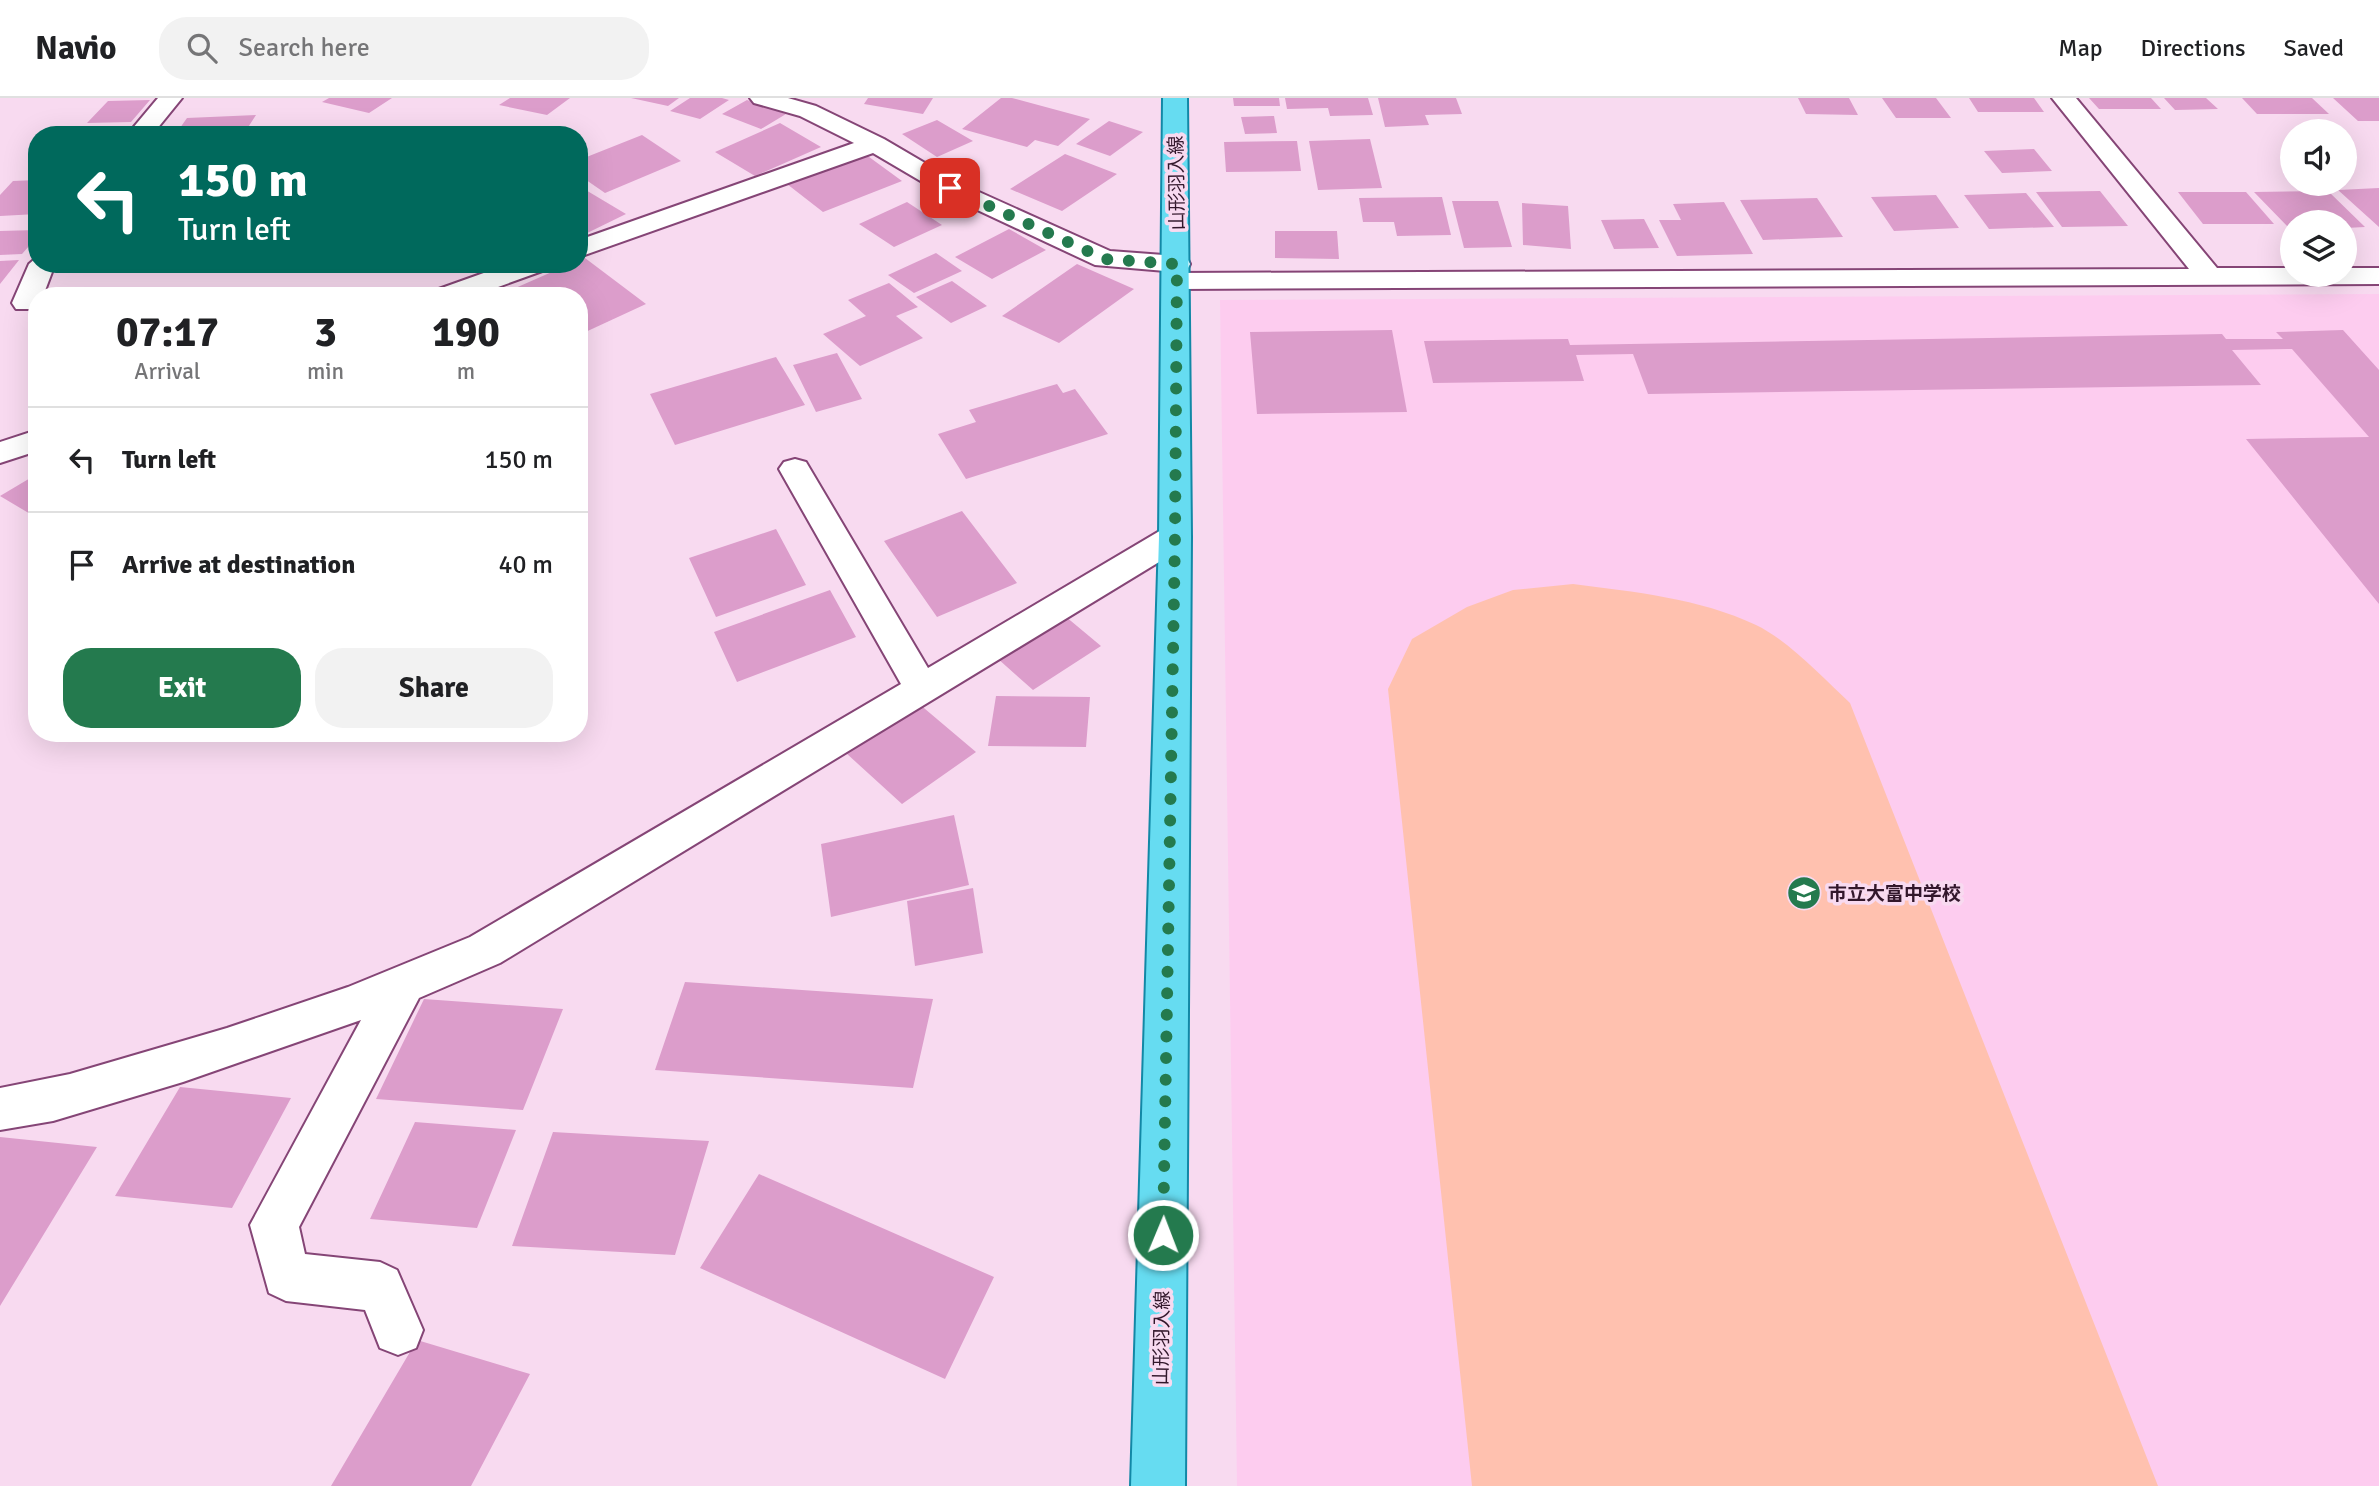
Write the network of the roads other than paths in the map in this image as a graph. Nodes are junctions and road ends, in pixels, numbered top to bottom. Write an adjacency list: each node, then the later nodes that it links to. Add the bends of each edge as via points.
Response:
1 (170, 98): 5 (lane)
2 (762, 98): 6 (lane, via 808,111)
3 (1175, 98): 8 (main road, 山形羽入線)
4 (2064, 98): 11 (lane)
5 (147, 126)
6 (875, 144): 7 (lane); 8 (lane, via 950,188 1105,259)
7 (588, 246)
8 (1177, 272): 11 (lane); 18 (main road, 山形羽入線)
9 (510, 273): 12 (lane)
10 (2379, 276): 11 (lane)
11 (2210, 277)
12 (471, 287)
13 (28, 298): 14 (lane)
14 (26, 303)
15 (28, 443): 16 (lane)
16 (0, 453)
17 (795, 469): 19 (lane)
18 (1175, 537): 19 (lane); 23 (main road, 山形羽入線)
19 (922, 689): 20 (lane, via 485,950)
20 (403, 986): 21 (lane, via 182,1063 31,1106); 22 (lane, via 274,1225 286,1276 380,1287)
21 (0, 1110)
22 (398, 1330)
23 (1158, 1486)

